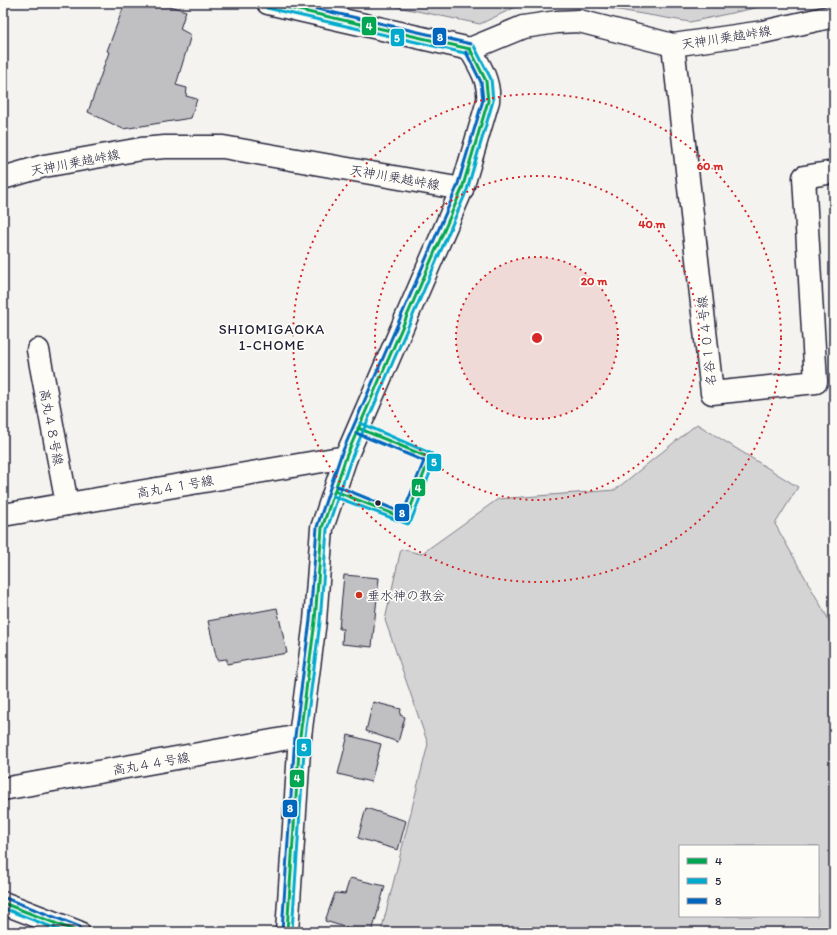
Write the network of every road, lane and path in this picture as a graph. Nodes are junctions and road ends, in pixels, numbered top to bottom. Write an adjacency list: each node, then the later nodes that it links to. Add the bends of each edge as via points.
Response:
1 (268, 3): 4 (street)
2 (834, 16): 3 (street, 天神川乗越峠線, via 763,32)
3 (673, 45): 4 (street, 天神川乗越峠線, via 579,21 523,27); 5 (street, 名谷１０４号線, via 712,393 816,382 804,177)
4 (470, 50): 7 (street, via 488,84 489,93)
5 (834, 172)
6 (3, 178): 7 (street, 天神川乗越峠線, via 44,166 141,149 223,147)
7 (462, 189): 9 (street)
8 (38, 350): 10 (street, 高丸４８号線)
9 (346, 457): 10 (street, 高丸４１号線); 12 (street, via 322,528 315,621)
10 (67, 504): 11 (street, 高丸４１号線)
11 (3, 515)
12 (300, 736): 13 (street, 高丸４４号線); 16 (street)
13 (3, 789)
14 (3, 903): 15 (street)
15 (78, 932)
16 (285, 932)

